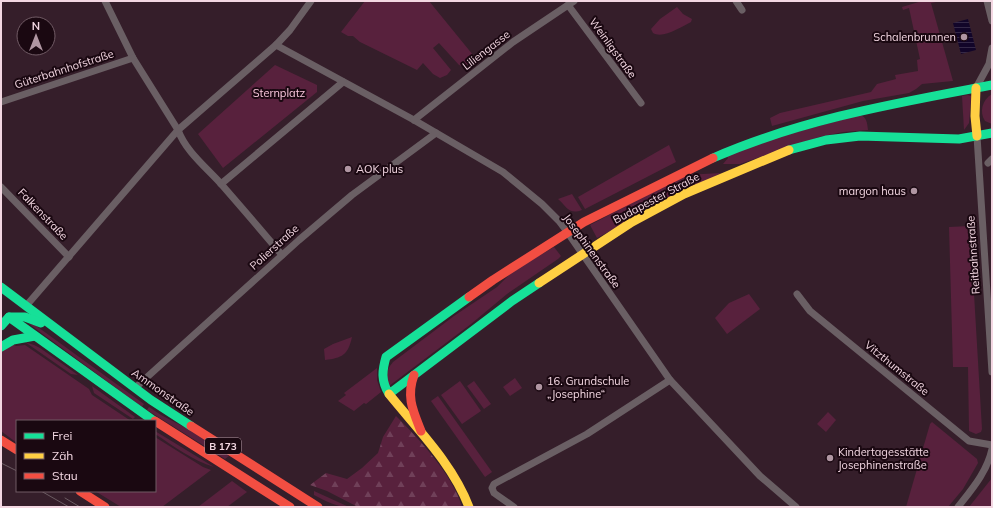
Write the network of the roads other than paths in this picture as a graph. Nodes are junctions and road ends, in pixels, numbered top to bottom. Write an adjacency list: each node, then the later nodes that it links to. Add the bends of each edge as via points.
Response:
1 (105, 1): 10 (street)
2 (311, 1): 8 (street)
3 (736, 1): 6 (street)
4 (987, 1): 7 (street)
5 (571, 3): 15 (street, Weinligstraße); 16 (street, Liliengasse, via 513,42)
6 (742, 10)
7 (992, 21)
8 (276, 45): 11 (street, Josephinenstraße); 17 (street)
9 (992, 48): 13 (street, via 989,64)
10 (133, 58): 14 (street, Güterbahnhofstraße); 17 (street)
11 (343, 82): 16 (street, Josephinenstraße); 21 (street)
12 (992, 85): 13 (main road, Budapester Straße)
13 (976, 88): 20 (main road); 23 (main road, Budapester Straße, via 867,109 762,138 678,174 608,209)
14 (1, 102)
15 (641, 103)
16 (414, 120): 18 (street, Josephinenstraße)
17 (178, 130): 21 (street, via 188,148); 26 (street)
18 (436, 132): 23 (street, Josephinenstraße, via 503,172 542,204); 25 (street, Polierstraße, via 352,195)
19 (992, 133): 20 (main road, Budapester Straße)
20 (977, 136): 24 (main road, Budapester Straße, via 959,139 860,136 826,140 788,150 684,194 632,222); 36 (street, Reitbahnstraße)
21 (221, 184): 25 (street)
22 (1, 187): 26 (street, Falkenstraße)
23 (568, 233): 24 (street, Josephinenstraße); 40 (main road, Budapester Straße, via 493,280 386,357 381,376)
24 (582, 254): 37 (main road, Budapester Straße, via 512,301); 38 (street, Josephinenstraße)
25 (282, 255): 39 (street, Polierstraße)
26 (69, 256): 29 (street)
27 (2, 292): 29 (main road, Ammonstraße / B 173)
28 (797, 294): 45 (street, Vitzthumstraße, via 810,311 969,441)
29 (26, 306): 33 (main road, Ammonstraße / B 173)
30 (1, 310): 31 (main road)
31 (9, 317): 32 (main road); 33 (main road, via 25,317); 34 (main road)
32 (1, 326)
33 (57, 330): 39 (main road, Ammonstraße / B 173)
34 (35, 336): 35 (main road, via 17,338); 41 (main road)
35 (1, 346)
36 (992, 372)
37 (415, 374): 40 (main road, Budapester Straße); 43 (main road, via 409,387 409,396)
38 (670, 380): 53 (street, via 587,434 494,484 494,493); 54 (street, Josephinenstraße, via 760,476)
39 (135, 388): 51 (main road, Ammonstraße / B 173)
40 (389, 394): 43 (main road)
41 (154, 420)
42 (156, 422): 50 (main road)
43 (422, 433): 52 (main road, via 458,483)
44 (1, 440): 46 (main road)
45 (992, 445)
46 (16, 449)
47 (992, 449): 55 (street, via 982,475)
48 (82, 492): 49 (main road)
49 (105, 507)
50 (290, 507)
51 (318, 507)
52 (469, 507)
53 (514, 507)
54 (796, 507)
55 (958, 507)

